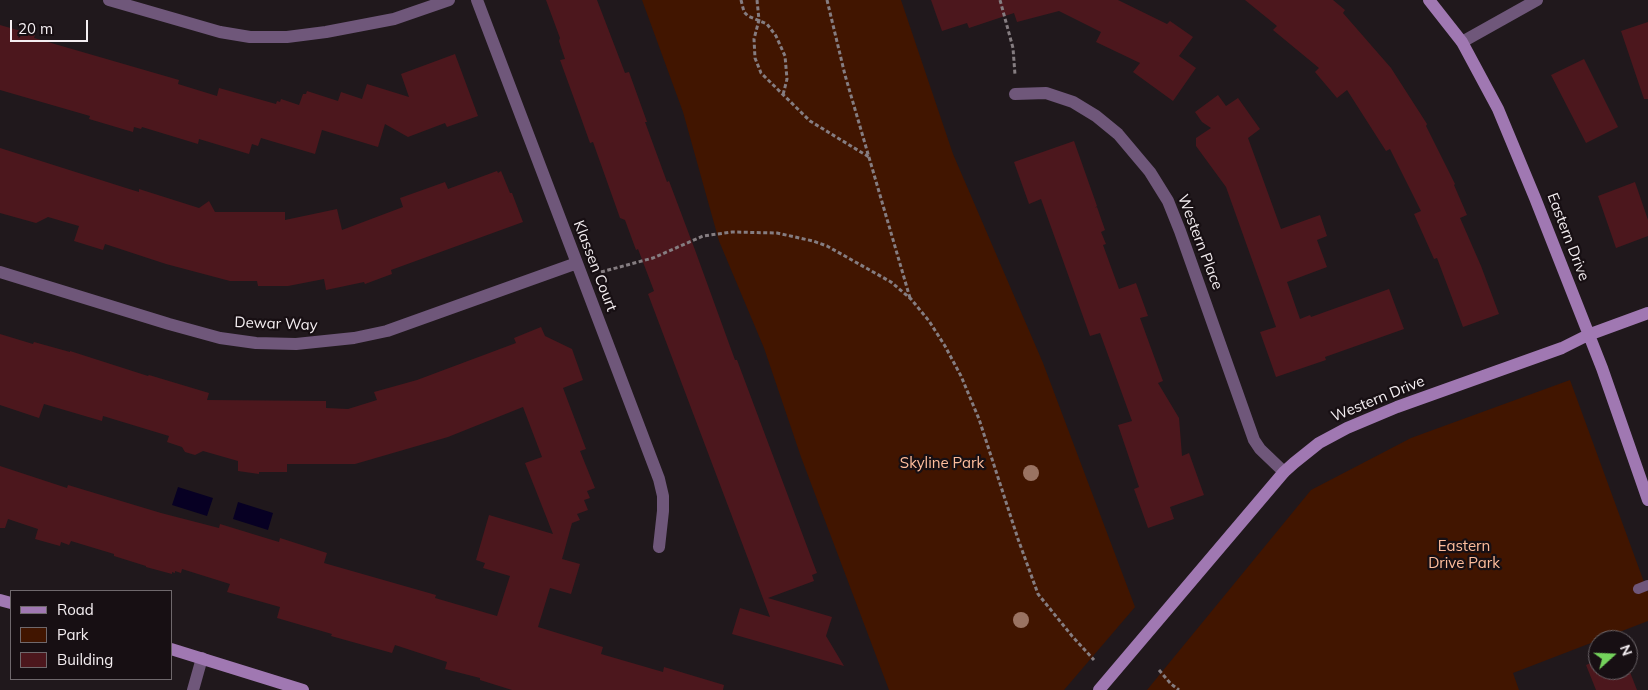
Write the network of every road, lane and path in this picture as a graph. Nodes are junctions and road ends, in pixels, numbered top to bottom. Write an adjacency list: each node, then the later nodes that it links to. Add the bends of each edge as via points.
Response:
1 (109, 0): 2 (street, via 220,32 250,37 326,32 394,19)
2 (449, 0)
3 (477, 0): 15 (street, Klassen Court)
4 (741, 0): 10 (path, via 744,12)
5 (757, 0): 10 (path)
6 (827, 0): 14 (path)
7 (1000, 0): 12 (path, via 1013,48)
8 (1429, 0): 11 (street, Eastern Drive)
9 (1537, 0): 11 (street)
10 (759, 20): 13 (path, via 767,24 776,36 785,56 788,79); 13 (path, via 754,58 762,73)
11 (1462, 42): 20 (street, Eastern Drive, via 1498,110)
12 (1015, 94): 21 (street, Western Place, via 1046,93 1073,102 1118,134 1150,172 1168,201 1183,238 1254,440)
13 (783, 95): 14 (path, via 810,121)
14 (869, 157): 18 (path)
15 (577, 263): 16 (street, Dewar Way, via 388,331 296,344 220,338); 23 (street, Klassen Court, via 659,479 664,511)
16 (0, 272)
17 (601, 272): 18 (path, via 654,258 702,236 732,232 777,233 827,246 891,282)
18 (911, 299): 28 (path, via 933,327 961,376 979,419 1038,594)
19 (1648, 313): 20 (street, Western Drive)
20 (1588, 335): 21 (street, Western Drive, via 1562,348 1347,428 1319,443); 22 (street, Eastern Drive)
21 (1284, 472): 32 (street, Western Drive)
22 (1648, 500)
23 (659, 547)
24 (1648, 585): 25 (lane)
25 (1638, 589)
26 (172, 650): 27 (street)
27 (202, 658): 30 (street); 31 (street)
28 (1094, 660)
29 (1160, 670): 33 (path)
30 (193, 690)
31 (303, 690)
32 (1099, 690)
33 (1179, 690)

